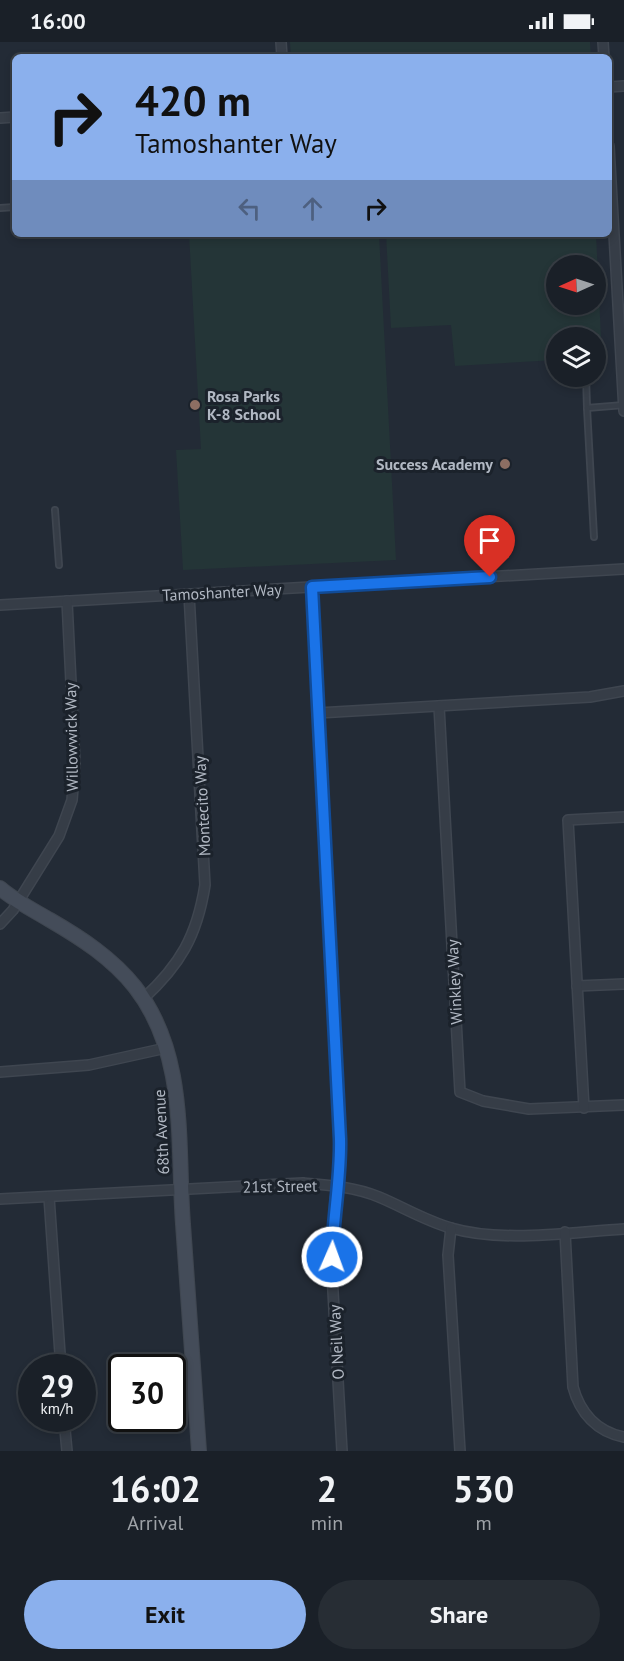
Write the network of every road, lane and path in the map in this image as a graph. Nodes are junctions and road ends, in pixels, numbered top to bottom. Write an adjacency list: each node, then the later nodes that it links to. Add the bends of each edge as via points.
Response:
1 (612, 197): 3 (street)
2 (624, 213): 3 (street)
3 (613, 214): 5 (street)
4 (586, 387): 6 (lane)
5 (624, 405): 6 (lane); 7 (street)
6 (587, 408): 9 (lane)
7 (624, 411)
8 (55, 510): 10 (lane)
9 (594, 537)
10 (59, 565)
11 (624, 569): 12 (street, Tamoshanter Way)
12 (312, 587): 13 (street, Tamoshanter Way); 18 (street, O Neil Way)
13 (189, 594): 14 (street, Tamoshanter Way); 25 (street, Montecito Way, via 205,885 200,915 189,943 165,979)
14 (67, 601): 15 (street, Tamoshanter Way); 21 (street, Willowwick Way, via 75,764 72,800 59,836)
15 (0, 605)
16 (624, 691): 17 (street, via 590,697)
17 (439, 706): 18 (street); 29 (street, Winkley Way, via 460,1092 508,1107)
18 (318, 713): 30 (street, O Neil Way, via 341,1161)
19 (624, 817): 24 (street, via 567,820)
20 (0, 888): 21 (street, 68th Avenue)
21 (18, 901): 22 (street, Willowwick Way); 25 (street, 68th Avenue, via 105,956)
22 (0, 924)
23 (624, 984): 24 (street)
24 (577, 986): 29 (street)
25 (143, 999): 26 (street, 68th Avenue)
26 (166, 1048): 27 (street, via 89,1065); 31 (street, 68th Avenue, via 177,1094)
27 (0, 1072)
28 (624, 1106): 29 (street, Winkley Way)
29 (584, 1108)
30 (337, 1186): 31 (street, 21st Street); 34 (street, 21st Street, via 377,1196); 42 (street, O Neil Way, via 332,1274)
31 (180, 1189): 32 (street, 21st Street); 41 (street, 68th Avenue)
32 (49, 1197): 33 (street, 21st Street); 37 (street)
33 (0, 1199)
34 (452, 1228): 36 (street, 21st Street, via 490,1235); 43 (street, via 448,1255)
35 (624, 1229): 36 (street, 21st Street)
36 (565, 1232): 39 (street, via 573,1387 591,1421)
37 (60, 1354)
38 (65, 1432): 40 (street)
39 (624, 1437)
40 (67, 1451)
41 (199, 1451)
42 (342, 1451)
43 (460, 1451)

